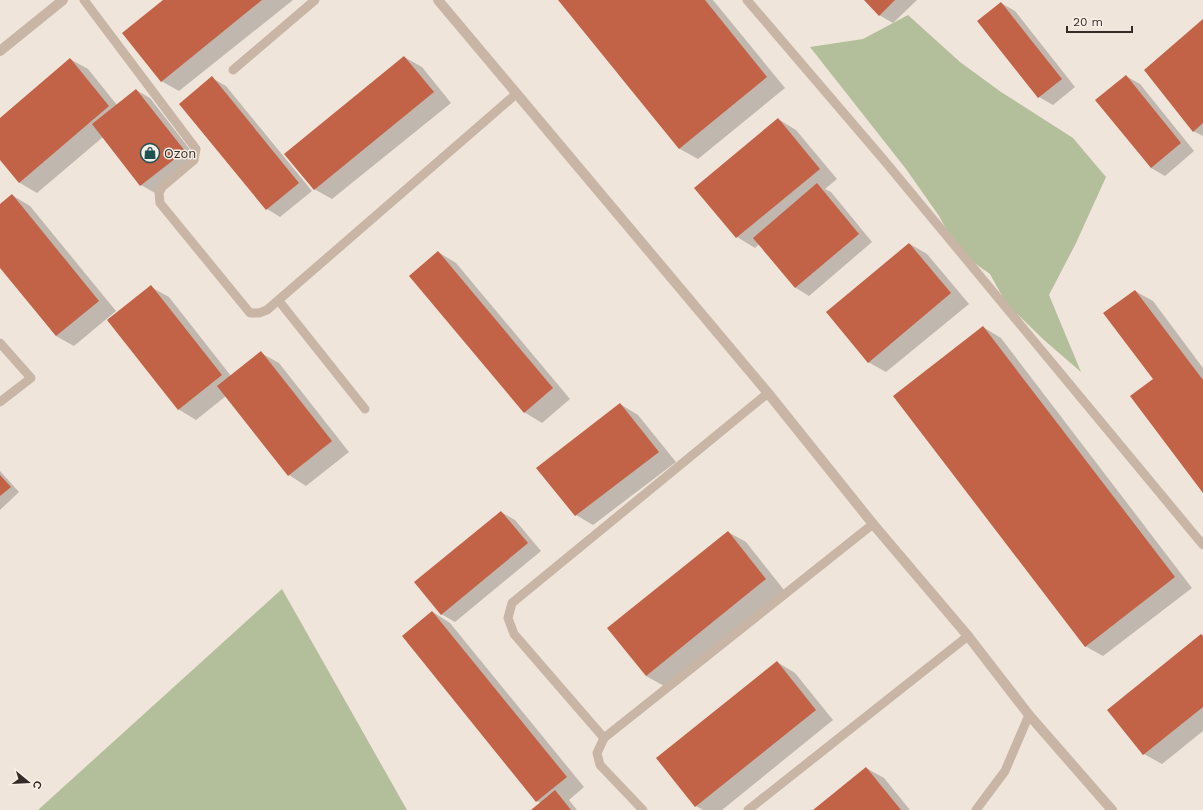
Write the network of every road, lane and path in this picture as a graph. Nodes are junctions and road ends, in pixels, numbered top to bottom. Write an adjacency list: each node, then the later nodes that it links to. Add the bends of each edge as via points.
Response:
1 (63, 0): 6 (street)
2 (84, 0): 9 (lane, via 196,149 194,160 162,187 159,193 160,203 250,313 267,310)
3 (315, 0): 7 (lane)
4 (438, 0): 8 (street)
5 (747, 0): 15 (lane, via 883,159)
6 (0, 51)
7 (233, 70)
8 (516, 94): 9 (lane); 11 (street)
9 (279, 301): 13 (lane)
10 (0, 343): 12 (lane, via 31,378)
11 (768, 393): 14 (street); 18 (lane, via 512,603 508,618 514,634)
12 (0, 402)
13 (365, 409)
14 (873, 524): 16 (street); 18 (lane)
15 (1203, 545)
16 (968, 636): 17 (street); 20 (lane)
17 (1029, 715): 21 (lane, via 1006,771); 22 (street)
18 (604, 738): 19 (lane, via 597,753 600,765)
19 (643, 810)
20 (748, 810)
21 (976, 810)
22 (1112, 810)

